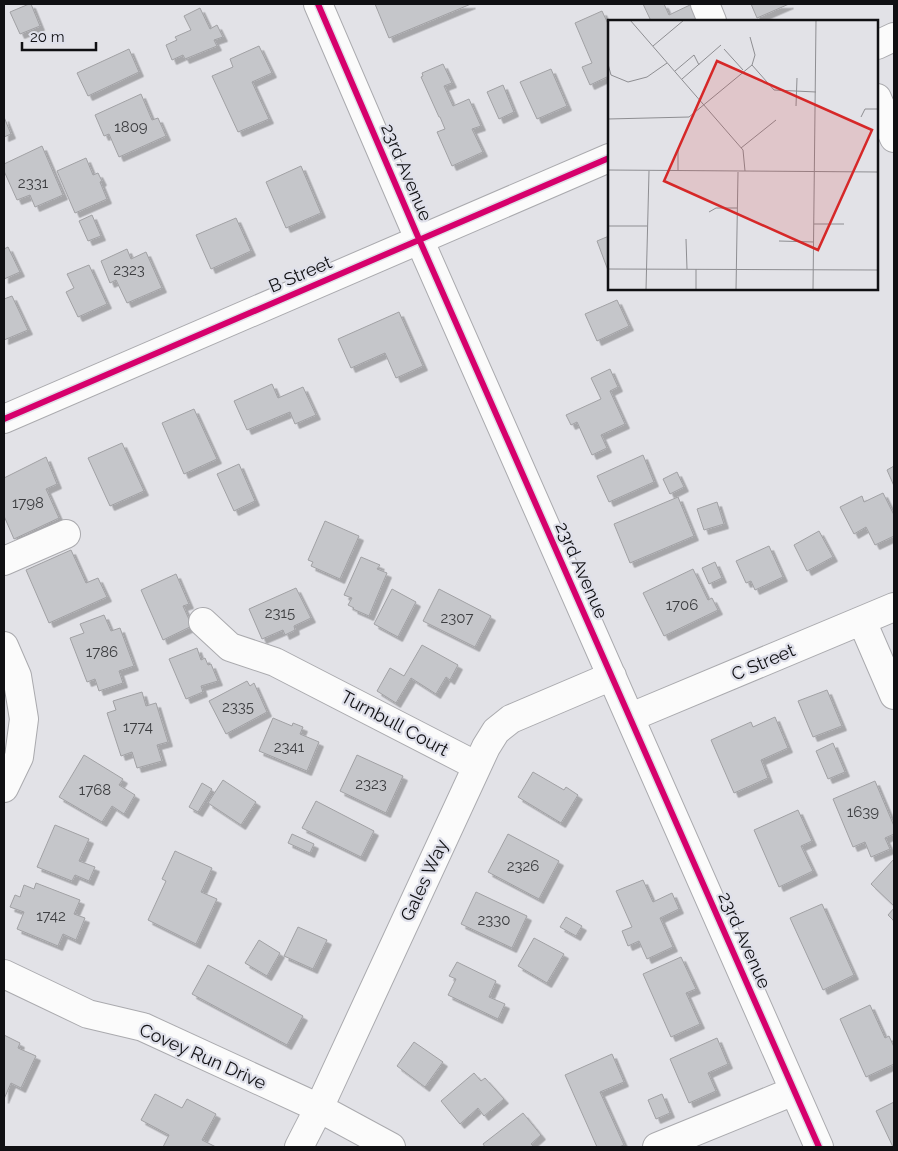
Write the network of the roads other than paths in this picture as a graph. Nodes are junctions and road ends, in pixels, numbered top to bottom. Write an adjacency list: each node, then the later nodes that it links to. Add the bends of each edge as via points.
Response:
1 (318, 4): 9 (street, 23rd Avenue)
2 (705, 4): 3 (street)
3 (712, 20)
4 (894, 37): 5 (street)
5 (878, 45)
6 (878, 100): 7 (street)
7 (894, 138)
8 (608, 158): 9 (street, B Street)
9 (419, 239): 10 (street, B Street); 17 (street, 23rd Avenue)
10 (4, 419)
11 (66, 534): 12 (street)
12 (4, 561)
13 (894, 607): 14 (street, C Street)
14 (862, 621): 18 (street); 19 (street, C Street)
15 (203, 622): 20 (street, Turnbull Court, via 230,647 275,662 313,680)
16 (4, 646): 21 (street, via 17,676 24,719 19,757)
17 (612, 676): 19 (street, 23rd Avenue); 20 (street, Gales Way, via 511,719 496,731)
18 (894, 695)
19 (631, 717): 23 (street, 23rd Avenue)
20 (477, 766): 24 (street, Gales Way)
21 (4, 788)
22 (4, 974): 24 (street, Covey Run Drive, via 88,1014 143,1027)
23 (794, 1091): 27 (street); 28 (street, 23rd Avenue)
24 (319, 1108): 25 (street, Gales Way); 26 (street, Covey Run Drive)
25 (299, 1147)
26 (391, 1147)
27 (657, 1147)
28 (819, 1147)

